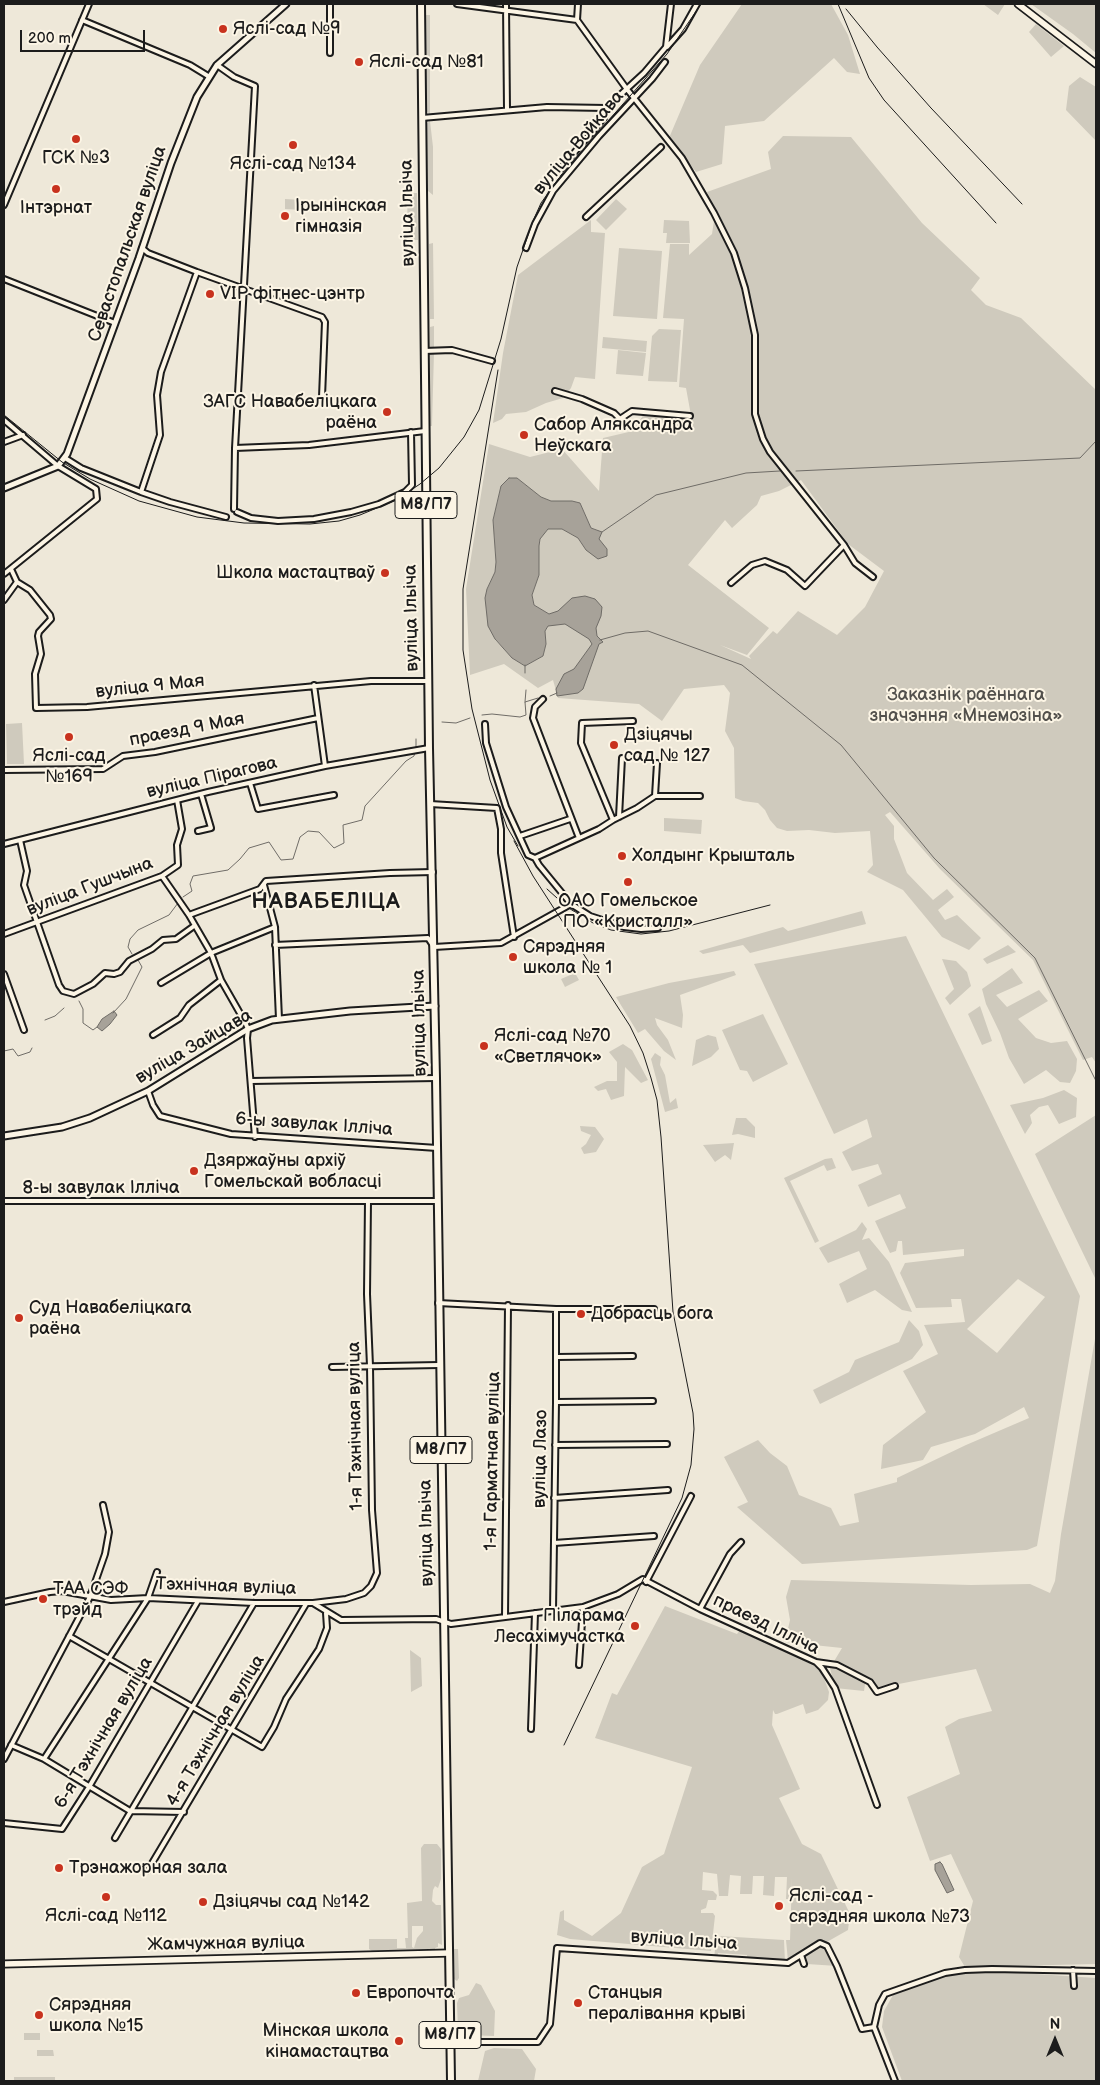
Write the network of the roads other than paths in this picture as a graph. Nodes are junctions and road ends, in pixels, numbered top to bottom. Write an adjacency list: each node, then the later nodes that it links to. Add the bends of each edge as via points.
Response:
1 (89, 4): 11 (street)
2 (286, 4): 17 (street, Севастопальская вуліца)
3 (330, 4): 14 (street)
4 (421, 4): 23 (main road, вуліца Ільіча / М8/П7)
5 (458, 4): 10 (street)
6 (578, 4): 12 (street)
7 (671, 4): 13 (street)
8 (697, 4): 13 (street, вуліца Войкава, via 683,29)
9 (1018, 4): 16 (main road)
10 (506, 6): 12 (street); 22 (street)
11 (82, 20): 18 (street, via 190,65); 26 (street)
12 (577, 20): 19 (street)
13 (666, 47): 19 (street, вуліца Войкава)
14 (330, 53)
15 (665, 62): 20 (street, вуліца Войкава)
16 (1096, 64)
17 (216, 66): 18 (street, Севастопальская вуліца); 32 (street, via 255,86)
18 (208, 76): 28 (street, Севастопальская вуліца, via 182,134)
19 (626, 88): 20 (street); 21 (street, вуліца Войкава)
20 (634, 97): 24 (street); 29 (street, вуліца Войкава, via 553,191)
21 (606, 108): 22 (street); 25 (street, вуліца Войкава, via 604,118)
22 (507, 110): 23 (street)
23 (422, 118): 34 (main road, вуліца Ільіча / М8/П7)
24 (664, 135): 27 (street, via 661,148); 50 (street, via 687,167 732,250 746,288 755,335 755,414 763,439 778,463)
25 (561, 168)
26 (4, 205)
27 (586, 217)
28 (142, 248): 30 (street); 33 (street, Севастопальская вуліца)
29 (526, 248)
30 (197, 272): 32 (street); 48 (street, via 161,372 157,395 160,435)
31 (4, 279): 33 (street)
32 (244, 290): 37 (street, via 322,317 325,322); 44 (street)
33 (115, 323): 45 (street, Севастопальская вуліца)
34 (424, 351): 35 (street, via 452,350); 41 (main road, вуліца Ільіча / М8/П7)
35 (492, 361)
36 (555, 391): 38 (street, via 614,412 620,419 632,411)
37 (322, 397)
38 (690, 416)
39 (4, 420): 42 (street)
40 (411, 432): 41 (street); 44 (street, via 309,445); 44 (street, via 412,488 379,504 314,519 251,518 235,510)
41 (425, 432): 57 (main road, вуліца Ільіча / М8/П7)
42 (23, 436): 43 (street); 46 (street)
43 (4, 442)
44 (235, 448)
45 (65, 458): 46 (street, Севастопальская вуліца); 48 (street, via 81,468)
46 (58, 466): 47 (street, Севастопальская вуліца); 51 (street, via 96,489 97,499)
47 (4, 488)
48 (141, 492): 49 (street)
49 (226, 517)
50 (844, 545): 53 (street, via 855,563); 55 (street, via 805,586 787,570 765,561 752,564)
51 (11, 569): 52 (street); 54 (street, вуліца 9 Мая)
52 (4, 574)
53 (873, 577)
54 (18, 582): 56 (street); 58 (street, вуліца 9 Мая, via 30,590 51,619 38,636 42,654 35,674 36,708 87,707)
55 (731, 583)
56 (4, 600)
57 (428, 681): 58 (street, вуліца 9 Мая); 63 (main road, вуліца Ільіча / М8/П7)
58 (314, 685): 60 (street)
59 (543, 698): 76 (street, via 535,707 533,718)
60 (318, 718): 66 (street); 67 (street, праезд 9 Мая, via 123,756 103,769)
61 (633, 721): 77 (street, via 582,723 581,743)
62 (484, 724): 79 (street, via 486,743 506,808)
63 (428, 748): 66 (street, вуліца Пірагова); 74 (main road, вуліца Ільіча / М8/П7)
64 (622, 758): 75 (street)
65 (657, 763): 71 (street)
66 (325, 766): 68 (street, вуліца Пірагова)
67 (4, 770)
68 (250, 783): 69 (street, вуліца Пірагова); 70 (street, via 258,809)
69 (201, 794): 73 (street, вуліца Пірагова); 78 (street, via 211,828)
70 (334, 795)
71 (655, 796): 72 (street); 75 (street)
72 (700, 796)
73 (177, 800): 81 (street, вуліца Пірагова); 85 (street, вуліца Гушчына, via 182,829 176,845 178,865)
74 (430, 804): 84 (main road, вуліца Ільіча / М8/П7); 94 (street, via 497,808)
75 (619, 816): 77 (street)
76 (570, 819): 79 (street); 80 (street)
77 (612, 820): 80 (street)
78 (198, 831)
79 (520, 836): 83 (street, via 528,855)
80 (579, 838): 83 (street)
81 (20, 840): 82 (street, вуліца Пірагова); 89 (street, via 27,871 24,885)
82 (4, 844)
83 (535, 858): 87 (street)
84 (433, 872): 86 (street, via 266,881); 96 (main road, вуліца Ільіча / М8/П7)
85 (162, 876): 88 (street); 89 (street, вуліца Гушчына)
86 (264, 885): 88 (street); 91 (street)
87 (571, 904): 92 (street, via 590,916 617,925); 94 (street)
88 (189, 915): 90 (street)
89 (37, 922): 90 (street, via 59,985 69,994 93,984 105,973 120,972 129,960 163,940 176,939); 93 (street, вуліца Гушчына)
90 (194, 926): 97 (street)
91 (275, 927): 95 (street); 97 (street)
92 (658, 928)
93 (4, 934)
94 (514, 937): 96 (street, via 501,943)
95 (275, 945): 96 (street, via 428,938); 102 (street)
96 (434, 947): 101 (main road, вуліца Ільіча / М8/П7)
97 (211, 953): 99 (street); 100 (street)
98 (4, 974): 104 (street)
99 (221, 980): 103 (street); 105 (street, via 190,1005 180,1018)
100 (161, 983)
101 (435, 1006): 102 (street, вуліца Зайцава); 106 (main road, вуліца Ільіча / М8/П7)
102 (278, 1019): 103 (street, вуліца Зайцава)
103 (248, 1029): 107 (street); 108 (street, вуліца Зайцава)
104 (24, 1030)
105 (153, 1035)
106 (436, 1078): 107 (street); 111 (main road, вуліца Ільіча / М8/П7)
107 (250, 1081): 110 (street)
108 (148, 1090): 109 (street, вуліца Зайцава, via 90,1118 62,1127); 110 (street, 6-ы завулак Ілліча, via 160,1116)
109 (4, 1136)
110 (255, 1137): 111 (street, 6-ы завулак Ілліча)
111 (437, 1148): 114 (main road, вуліца Ільіча / М8/П7)
112 (4, 1201): 113 (street, 8-ы завулак Ілліча)
113 (368, 1201): 114 (street, 8-ы завулак Ілліча); 122 (street, 1-я Тэхнічная вуліца, via 366,1277)
114 (438, 1201): 115 (main road, вуліца Ільіча / М8/П7)
115 (438, 1303): 116 (street); 121 (main road, вуліца Ільіча / М8/П7)
116 (508, 1305): 118 (street); 149 (street, 1-я Гарматная вуліца)
117 (654, 1308): 118 (street)
118 (556, 1309): 120 (street, вуліца Лазо)
119 (633, 1356): 120 (street)
120 (557, 1357): 125 (street, вуліца Лазо)
121 (439, 1365): 122 (street); 150 (main road, вуліца Ільіча / М8/П7)
122 (370, 1366): 123 (street); 142 (street, 1-я Тэхнічная вуліца, via 372,1510 377,1573 364,1593 346,1600)
123 (332, 1367)
124 (653, 1401): 125 (street)
125 (556, 1402): 127 (street, вуліца Лазо)
126 (667, 1444): 127 (street)
127 (555, 1445): 130 (street, вуліца Лазо)
128 (668, 1490): 130 (street)
129 (691, 1496): 136 (street)
130 (554, 1498): 134 (street, вуліца Лазо)
131 (104, 1505): 137 (street, via 109,1532)
132 (654, 1536): 134 (street)
133 (741, 1542): 145 (street, via 730,1554)
134 (554, 1543): 146 (street, вуліца Лазо)
135 (156, 1572): 138 (street)
136 (644, 1580): 144 (street, Тэхнічная вуліца); 145 (street, праезд Ілліча)
137 (90, 1597): 138 (street, Тэхнічная вуліца, via 125,1601); 140 (street, Тэхнічная вуліца, via 62,1591); 151 (street)
138 (148, 1598): 139 (street, Тэхнічная вуліца); 152 (street)
139 (198, 1601): 141 (street, Тэхнічная вуліца); 155 (street, 6-я Тэхнічная вуліца)
140 (4, 1602)
141 (254, 1603): 143 (street, Тэхнічная вуліца); 157 (street)
142 (313, 1603): 143 (street, Тэхнічная вуліца); 147 (street, Тэхнічная вуліца)
143 (306, 1604): 159 (street, 4-я Тэхнічная вуліца)
144 (583, 1607): 146 (street, Тэхнічная вуліца); 154 (street)
145 (700, 1609): 153 (street, праезд Ілліча)
146 (553, 1610): 148 (street, Тэхнічная вуліца)
147 (326, 1613): 150 (street, Тэхнічная вуліца, via 341,1620); 159 (street, via 327,1628 320,1649 286,1699 262,1747)
148 (534, 1613): 149 (street, Тэхнічная вуліца); 158 (street)
149 (505, 1617): 150 (street, Тэхнічная вуліца, via 451,1624)
150 (443, 1621): 170 (main road, вуліца Ільіча / М8/П7)
151 (69, 1636): 152 (street); 160 (street)
152 (108, 1660): 155 (street); 162 (street)
153 (816, 1662): 156 (street, via 837,1665 870,1682 877,1692); 164 (street, праезд Ілліча, via 835,1688)
154 (579, 1665)
155 (150, 1684): 157 (street); 163 (street, 6-я Тэхнічная вуліца)
156 (894, 1686)
157 (192, 1706): 159 (street); 165 (street)
158 (531, 1729)
159 (232, 1730): 166 (street, 4-я Тэхнічная вуліца)
160 (11, 1745): 161 (street); 162 (street)
161 (4, 1759)
162 (44, 1759): 163 (street)
163 (89, 1787): 165 (street); 167 (street, 6-я Тэхнічная вуліца, via 62,1829)
164 (877, 1805)
165 (130, 1812): 166 (street); 168 (street)
166 (184, 1812): 169 (street, 4-я Тэхнічная вуліца)
167 (4, 1822)
168 (115, 1838)
169 (148, 1870)
170 (449, 1953): 172 (main road, Жамчужная вуліца); 178 (main road, вуліца Ільіча / М8/П7)
171 (800, 1955): 173 (street); 177 (street, вуліца Ільіча, via 820,1943 827,1946 862,2030); 178 (street, вуліца Ільіча, via 788,1963 557,1948 550,2024 538,2042)
172 (4, 1964)
173 (804, 1964)
174 (1073, 1970): 175 (street); 176 (street); 177 (street, via 992,1969 945,1973 884,1994)
175 (1096, 1970)
176 (1074, 1986)
177 (874, 2026): 180 (street)
178 (450, 2042): 179 (main road, вуліца Ільіча / М8/П7)
179 (451, 2081)
180 (895, 2081)

